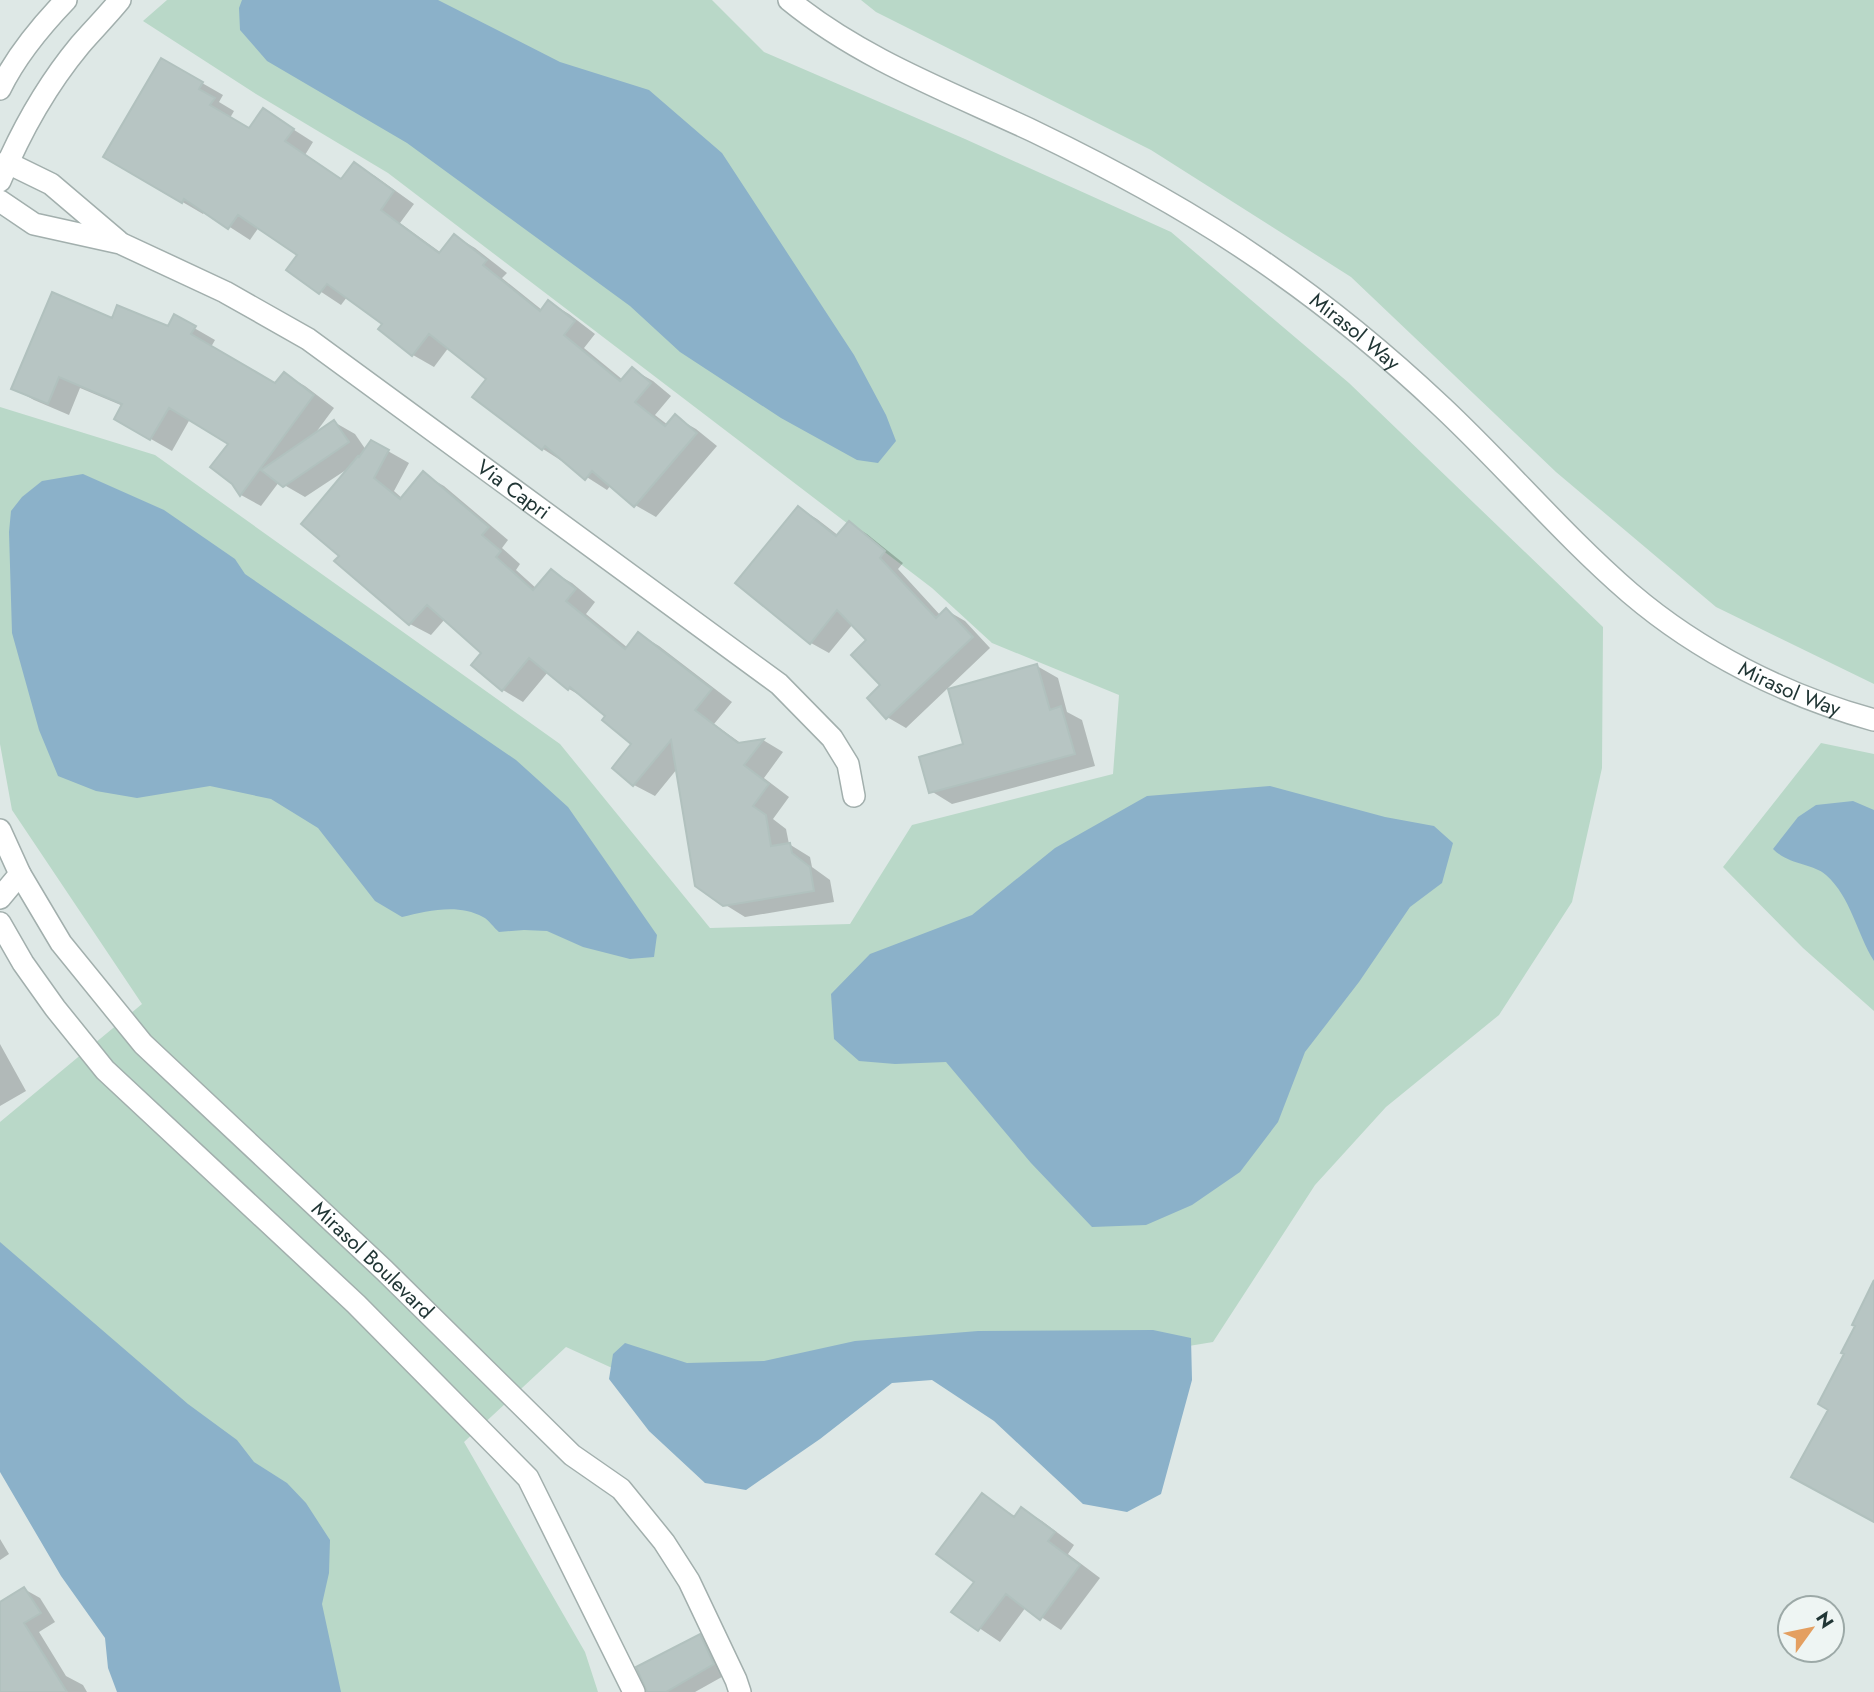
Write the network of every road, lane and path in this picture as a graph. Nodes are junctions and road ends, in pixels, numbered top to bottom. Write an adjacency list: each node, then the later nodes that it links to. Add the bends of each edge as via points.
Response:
1 (66, 0): 4 (street, via 43,24)
2 (120, 0): 5 (street, via 46,93)
3 (789, 0): 8 (street, Mirasol Way, via 896,68 1108,168 1263,261 1386,356 1631,594 1735,664 1787,690)
4 (0, 89)
5 (3, 170): 7 (street, Via Capri, via 51,184)
6 (0, 201): 7 (street, Via Capri, via 34,224)
7 (120, 243): 9 (street, Via Capri, via 225,292 308,340 779,684 832,738 848,764)
8 (1874, 720)
9 (854, 796)
10 (0, 830): 11 (street, Mirasol Boulevard)
11 (10, 874): 12 (street); 15 (street, Mirasol Boulevard, via 143,1044 384,1270 572,1455 621,1489 689,1581)
12 (0, 898)
13 (0, 923): 14 (street, Mirasol Boulevard, via 39,985 105,1070 346,1295 528,1478)
14 (634, 1692)
15 (740, 1692)

